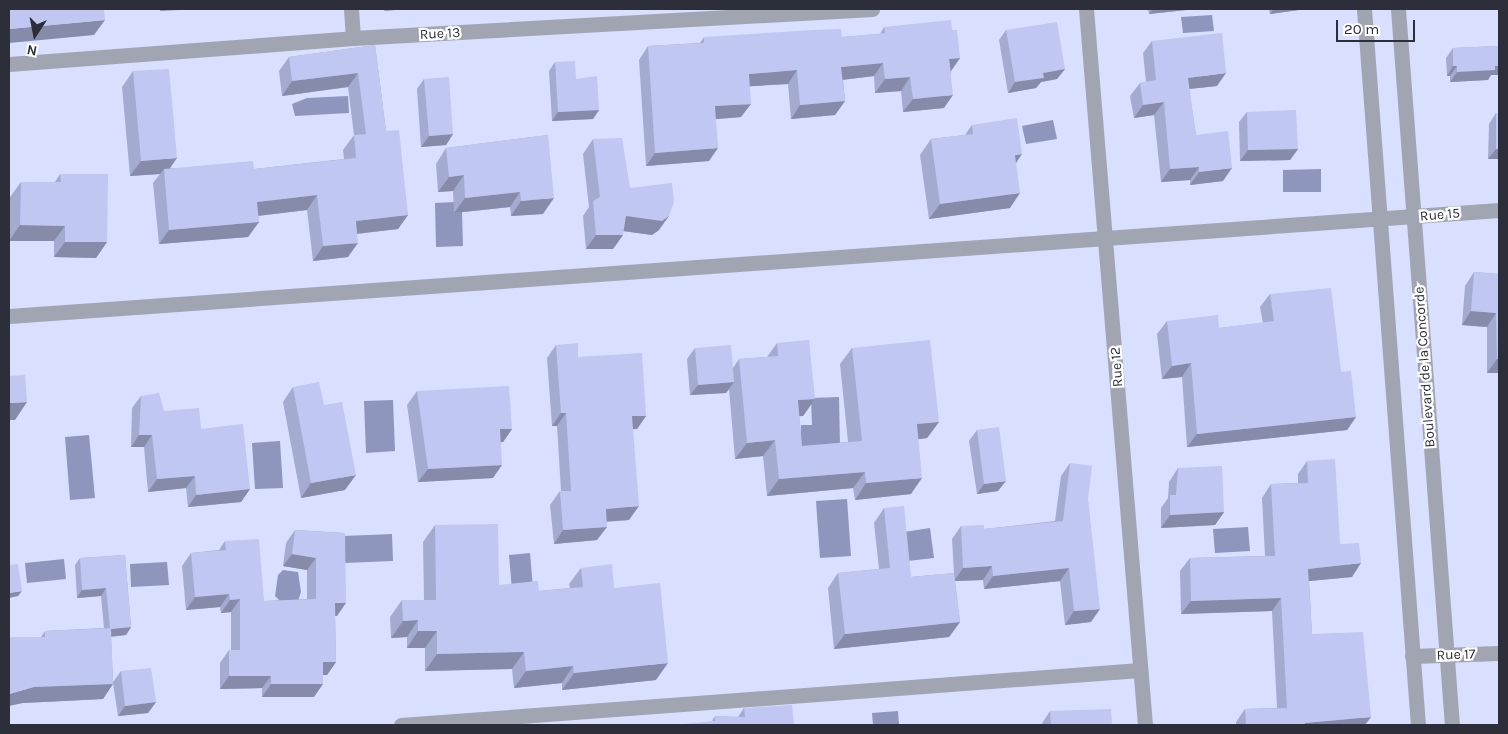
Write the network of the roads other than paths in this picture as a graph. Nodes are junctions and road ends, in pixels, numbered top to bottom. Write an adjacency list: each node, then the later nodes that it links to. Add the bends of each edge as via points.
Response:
1 (351, 9): 6 (street)
2 (872, 9): 6 (street, Rue 13)
3 (1086, 9): 11 (street, Rue 12)
4 (1364, 9): 9 (street)
5 (1398, 9): 10 (street, Boulevard de la Concorde)
6 (353, 38): 7 (street, Rue 13)
7 (9, 64)
8 (1499, 210): 10 (street, Rue 15)
9 (1380, 216): 10 (street, Rue 15); 11 (street, Rue 15); 14 (street)
10 (1414, 217): 15 (street, Boulevard de la Concorde)
11 (1107, 237): 12 (street, Rue 15); 16 (street, Rue 12)
12 (9, 316)
13 (1499, 653): 15 (street, Rue 17)
14 (1412, 656): 15 (street, Rue 17); 19 (street)
15 (1447, 657): 20 (street, Boulevard de la Concorde)
16 (1140, 670): 17 (street); 18 (street, Rue 12)
17 (401, 725)
18 (1145, 725)
19 (1418, 725)
20 (1452, 725)

